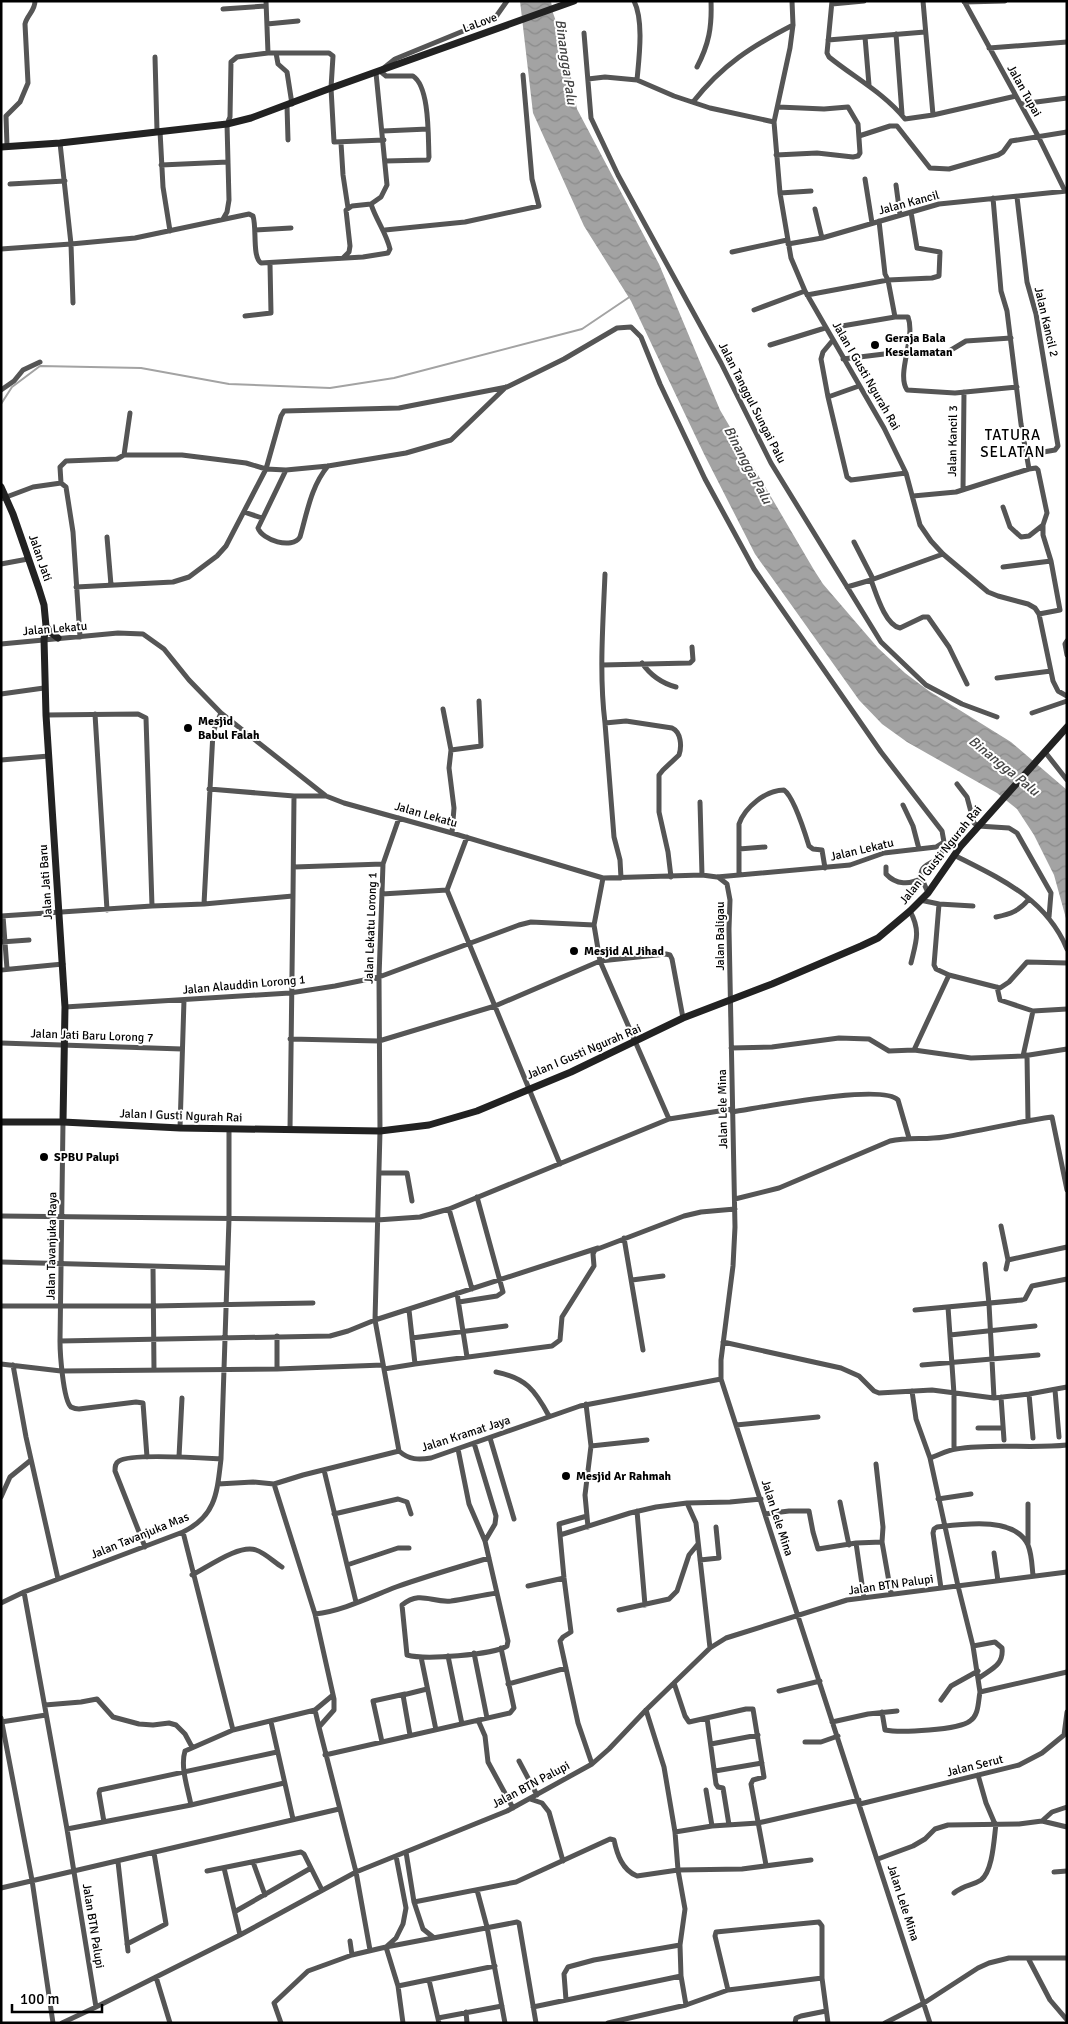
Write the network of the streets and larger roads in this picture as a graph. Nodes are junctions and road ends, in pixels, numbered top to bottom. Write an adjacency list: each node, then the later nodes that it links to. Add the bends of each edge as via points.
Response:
1 (35, 1): 54 (street, via 25,24 28,83 20,102 6,116)
2 (507, 1): 28 (street, via 495,18 395,59)
3 (574, 1): 28 (street, LaLove)
4 (634, 1): 31 (street, via 639,25)
5 (711, 1): 27 (street, via 707,48)
6 (792, 1): 16 (street, Jalan I Gusti Ngurah Rai)
7 (864, 1): 10 (street)
8 (923, 1): 17 (street)
9 (1005, 1): 11 (street)
10 (832, 2): 21 (street)
11 (964, 2): 23 (street, Jalan Tupai)
12 (266, 3): 13 (street); 15 (street)
13 (223, 9)
14 (298, 22): 15 (street)
15 (267, 24): 24 (street)
16 (793, 25): 36 (street, via 742,54 709,81); 39 (street, Jalan I Gusti Ngurah Rai)
17 (926, 32): 19 (street); 41 (street)
18 (584, 33): 30 (street, Jalan Tanggul Sungai Palu)
19 (896, 34): 20 (street); 40 (street)
20 (866, 37): 21 (street); 32 (street)
21 (828, 40): 32 (street, via 829,57)
22 (1067, 42): 23 (street)
23 (990, 48): 34 (street, Jalan Tupai)
24 (268, 53): 25 (street); 43 (street, via 237,57 231,62 230,117)
25 (276, 53): 33 (street, via 331,53 334,57); 38 (street, via 278,64 287,72)
26 (154, 57): 45 (street)
27 (697, 67)
28 (378, 72): 33 (street, LaLove); 44 (street, via 386,76 416,77 422,90); 46 (street)
29 (523, 75): 78 (street, via 532,178 539,206 465,222)
30 (588, 79): 31 (street); 135 (street, Jalan Tanggul Sungai Palu, via 591,118 618,175 721,363 771,463)
31 (637, 80): 36 (street)
32 (869, 86): 40 (street)
33 (331, 88): 38 (street, LaLove); 53 (street, via 333,140)
34 (1016, 96): 37 (street, Jalan Tupai); 41 (street)
35 (1067, 98): 37 (street)
36 (693, 102): 42 (street)
37 (1021, 104): 49 (street, Jalan Tupai)
38 (289, 105): 43 (street, LaLove); 50 (street)
39 (778, 107): 42 (street, Jalan I Gusti Ngurah Rai); 48 (street, via 847,107 858,124)
40 (902, 114): 41 (street, via 907,120)
41 (932, 115)
42 (774, 122): 55 (street, Jalan I Gusti Ngurah Rai)
43 (227, 124): 45 (street, LaLove); 57 (street)
44 (428, 129): 46 (street); 56 (street, via 428,160)
45 (158, 131): 52 (street, LaLove); 58 (street)
46 (383, 131): 51 (street)
47 (1067, 132): 49 (street)
48 (859, 136): 49 (street, via 897,126 930,168 949,168 998,155 1011,141); 55 (street, via 860,153 856,157 817,153)
49 (1038, 136): 64 (street, Jalan Tupai)
50 (288, 140)
51 (384, 140): 53 (street); 56 (street)
52 (60, 143): 54 (street, LaLove); 60 (street)
53 (341, 143): 69 (street)
54 (4, 146)
55 (776, 155): 65 (street, Jalan I Gusti Ngurah Rai)
56 (385, 161): 68 (street, via 385,192)
57 (228, 162): 58 (street); 73 (street, via 227,212)
58 (162, 165): 79 (street)
59 (865, 179): 75 (street)
60 (65, 181): 61 (street); 82 (street)
61 (10, 184)
62 (896, 185): 72 (street)
63 (811, 191): 65 (street)
64 (1066, 191): 66 (street, Jalan Kancil)
65 (780, 193): 81 (street, Jalan I Gusti Ngurah Rai)
66 (1017, 197): 67 (street, Jalan Kancil); 109 (street, Jalan Kancil 2, via 1027,282 1036,314 1058,446 1055,450)
67 (993, 198): 71 (street, Jalan Kancil, via 939,204); 95 (street, via 1001,292)
68 (371, 204): 69 (street); 78 (street)
69 (348, 208): 85 (street, via 350,246)
70 (815, 209): 80 (street)
71 (910, 212): 72 (street, Jalan Kancil); 87 (street, via 917,248 939,251 940,273 932,278)
72 (900, 215): 74 (street, Jalan Kancil)
73 (223, 219): 77 (street, via 251,215); 79 (street)
74 (880, 221): 75 (street, Jalan Kancil); 87 (street)
75 (872, 223): 80 (street, Jalan Kancil)
76 (291, 228): 77 (street)
77 (255, 230): 86 (street, via 257,260)
78 (384, 230): 85 (street, via 390,248 388,253)
79 (170, 231): 82 (street)
80 (822, 238): 81 (street, Jalan Kancil)
81 (787, 242): 84 (street, Jalan Kancil); 88 (street, Jalan I Gusti Ngurah Rai)
82 (71, 244): 83 (street); 89 (street)
83 (1, 249)
84 (732, 252)
85 (343, 258): 86 (street)
86 (270, 264): 91 (street, via 271,313)
87 (888, 280): 88 (street); 92 (street)
88 (806, 293): 90 (street); 94 (street, Jalan I Gusti Ngurah Rai)
89 (73, 303)
90 (754, 310)
91 (245, 316)
92 (895, 317): 93 (street); 98 (street, via 910,319)
93 (842, 326)
94 (826, 328): 96 (street, Jalan I Gusti Ngurah Rai); 97 (street)
95 (1011, 338): 98 (street, via 966,341 946,353); 103 (street)
96 (832, 340): 99 (street, Jalan I Gusti Ngurah Rai); 106 (street, via 822,359)
97 (770, 345)
98 (908, 351): 99 (street); 105 (street, via 906,389)
99 (844, 359): 102 (street, Jalan I Gusti Ngurah Rai)
100 (40, 362): 104 (street, via 23,370)
101 (507, 386): 110 (street, via 451,440 406,453); 111 (street, via 399,408 284,411); 180 (street, via 618,328 634,328 641,337 705,479 754,570 881,752 942,831)
102 (859, 386): 106 (street); 114 (street, Jalan I Gusti Ngurah Rai)
103 (1017, 387): 105 (street); 109 (street)
104 (1, 390)
105 (964, 392): 117 (street, Jalan Kancil 3)
106 (828, 397): 114 (street, via 848,479)
107 (130, 412): 108 (street)
108 (124, 455): 111 (street, via 182,455 246,463); 115 (street, via 118,459 66,461 60,467)
109 (1026, 455): 112 (street)
110 (328, 466): 113 (street); 122 (street, via 314,489 297,542 288,544 264,536 258,528)
111 (266, 469): 113 (street); 121 (street)
112 (1029, 469): 117 (street); 123 (street, via 1038,470 1047,513)
113 (286, 470): 122 (street)
114 (906, 472): 118 (street, Jalan I Gusti Ngurah Rai)
115 (61, 483): 119 (street, via 33,487); 134 (street, via 66,486 73,532)
116 (1, 487): 119 (street, Jalan Jati)
117 (963, 490): 118 (street)
118 (912, 496): 126 (street, Jalan I Gusti Ngurah Rai, via 920,525)
119 (4, 498): 127 (street, Jalan Jati)
120 (1004, 507): 123 (street, via 1010,527 1021,537 1029,536)
121 (244, 512): 122 (street); 133 (street, via 223,550 189,577 162,584)
122 (262, 518)
123 (1043, 525): 128 (street)
124 (107, 537): 133 (street)
125 (854, 542): 132 (street)
126 (942, 554): 132 (street); 138 (street, Jalan I Gusti Ngurah Rai, via 988,592 1028,604)
127 (28, 559): 129 (street); 139 (street, Jalan Jati, via 44,605)
128 (1051, 561): 130 (street); 137 (street)
129 (1, 564)
130 (1003, 567)
131 (605, 574): 148 (street)
132 (872, 580): 135 (street); 151 (street, via 881,607 892,625 900,628 928,617 949,647)
133 (111, 586): 134 (street)
134 (76, 587): 140 (street)
135 (847, 587): 163 (street, Jalan Tanggul Sungai Palu, via 881,642 926,685 962,704)
136 (1067, 609): 137 (street)
137 (1060, 610): 138 (street)
138 (1039, 614): 149 (street)
139 (46, 626): 141 (street); 142 (street, Jalan Jati)
140 (80, 636): 141 (street, Jalan Lekatu); 159 (street, Jalan Lekatu, via 136,632 150,638 164,649 188,680)
141 (58, 638): 142 (street, Jalan Lekatu)
142 (44, 640): 144 (street, Jalan Lekatu); 153 (street, Jalan Jati Baru)
143 (1067, 641): 146 (street)
144 (1, 644)
145 (692, 647): 147 (street, via 693,660 690,663)
146 (1067, 655)
147 (642, 663): 148 (street); 152 (street, via 653,677)
148 (602, 665): 164 (street)
149 (1051, 672): 150 (street); 155 (street, via 1054,686)
150 (997, 678)
151 (967, 684)
152 (676, 687)
153 (44, 688): 154 (street); 162 (street, Jalan Jati Baru)
154 (1, 694)
155 (1067, 696)
156 (1067, 701): 160 (street)
157 (479, 702): 166 (street, via 480,746)
158 (443, 709): 166 (street)
159 (221, 713): 172 (street, via 213,732); 174 (street, Jalan Lekatu)
160 (1032, 713)
161 (95, 714): 162 (street); 204 (street, via 138,714 147,721); 206 (street)
162 (46, 715): 168 (street, Jalan Jati Baru)
163 (997, 717)
164 (605, 723): 191 (street, via 650,724 672,728 678,733 679,755 663,770 659,779 660,812); 194 (street, via 614,837)
165 (1067, 726): 167 (street, Jalan I Gusti Ngurah Rai)
166 (452, 750): 178 (street, via 449,768 454,808)
167 (1045, 752): 170 (street); 184 (street, Jalan I Gusti Ngurah Rai)
168 (48, 756): 169 (street); 208 (street, Jalan Jati Baru)
169 (1, 760)
170 (1067, 780)
171 (957, 784): 211 (street, via 967,797 974,823 1009,828 1017,833 1052,893)
172 (209, 789): 173 (street); 202 (street)
173 (294, 796): 174 (street); 186 (street)
174 (326, 796): 177 (street, Jalan Lekatu)
175 (700, 802): 189 (street)
176 (903, 805): 182 (street)
177 (399, 818): 178 (street, Jalan Lekatu); 185 (street, Jalan Lekatu Lorong 1)
178 (452, 832): 179 (street, Jalan Lekatu)
179 (467, 838): 193 (street, Jalan Lekatu); 196 (street)
180 (943, 844): 182 (street, Jalan Lekatu); 195 (street, via 941,856 923,868)
181 (765, 847): 183 (street)
182 (919, 849): 188 (street, Jalan Lekatu, via 884,853 859,863)
183 (739, 850): 188 (street, via 739,824 744,813 768,793 784,790 800,815 810,846 822,850); 190 (street)
184 (954, 854): 197 (street, Jalan I Gusti Ngurah Rai); 200 (street, via 1010,884)
185 (383, 864): 186 (street); 198 (street, Jalan Lekatu Lorong 1)
186 (294, 867): 199 (street)
187 (886, 867): 195 (street, via 886,874 895,882 913,884)
188 (825, 868): 190 (street, Jalan Lekatu)
189 (702, 875): 191 (street, Jalan Lekatu); 192 (street, Jalan Lekatu)
190 (739, 876): 192 (street, Jalan Lekatu)
191 (671, 877): 194 (street, Jalan Lekatu)
192 (717, 877): 227 (street, Jalan Baligau, via 727,884 730,894)
193 (603, 878): 194 (street, Jalan Lekatu); 212 (street)
194 (621, 878)
195 (922, 878): 197 (street)
196 (448, 890): 198 (street); 215 (street)
197 (928, 893): 201 (street, Jalan I Gusti Ngurah Rai)
198 (382, 894): 223 (street, Jalan Lekatu Lorong 1)
199 (293, 896): 202 (street); 225 (street)
200 (1029, 899): 210 (street, via 1016,911); 211 (street)
201 (920, 900): 203 (street); 207 (street, Jalan I Gusti Ngurah Rai)
202 (204, 904): 204 (street)
203 (939, 904): 205 (street); 222 (street, via 934,965)
204 (152, 906): 206 (street)
205 (973, 906)
206 (107, 910): 208 (street)
207 (910, 911): 218 (street, via 918,932); 227 (street, Jalan I Gusti Ngurah Rai, via 894,926 862,946)
208 (59, 912): 209 (street); 220 (street, Jalan Jati Baru)
209 (2, 916): 214 (street)
210 (996, 917)
211 (1049, 917): 216 (street)
212 (594, 925): 215 (street, Jalan Alauddin Lorong 1, via 531,922); 217 (street)
213 (29, 940): 214 (street)
214 (3, 942): 221 (street)
215 (468, 944): 223 (street, Jalan Alauddin Lorong 1); 228 (street)
216 (1067, 949)
217 (600, 961): 228 (street); 232 (street, via 670,955); 236 (street)
218 (911, 963)
219 (1067, 963): 224 (street, via 1028,962 1004,986)
220 (63, 964): 221 (street); 229 (street, Jalan Jati Baru)
221 (4, 970)
222 (949, 976): 224 (street); 241 (street)
223 (379, 977): 225 (street, Jalan Alauddin Lorong 1); 234 (street, Jalan Lekatu Lorong 1)
224 (997, 987): 231 (street, via 1000,1000)
225 (290, 993): 226 (street, Jalan Alauddin Lorong 1); 233 (street)
226 (184, 1000): 229 (street, Jalan Alauddin Lorong 1); 239 (street)
227 (731, 1001): 232 (street, Jalan I Gusti Ngurah Rai); 238 (street, Jalan Lele Mina)
228 (495, 1006): 234 (street); 243 (street)
229 (65, 1007): 237 (street, Jalan Jati Baru)
230 (1067, 1009): 231 (street)
231 (1033, 1011): 242 (street)
232 (684, 1018): 236 (street, Jalan I Gusti Ngurah Rai)
233 (290, 1040): 234 (street); 251 (street)
234 (379, 1041): 252 (street, Jalan Lekatu Lorong 1)
235 (1, 1043): 237 (street, Jalan Jati Baru Lorong 7)
236 (635, 1043): 243 (street, Jalan I Gusti Ngurah Rai); 245 (street)
237 (64, 1044): 239 (street, Jalan Jati Baru Lorong 7); 248 (street, Jalan Jati Baru)
238 (732, 1048): 241 (street, via 865,1038 889,1050); 244 (street, Jalan Lele Mina)
239 (182, 1049): 249 (street)
240 (1067, 1049): 242 (street)
241 (914, 1050): 242 (street, via 970,1058)
242 (1025, 1055): 246 (street)
243 (529, 1088): 252 (street, Jalan I Gusti Ngurah Rai, via 477,1111 429,1125); 254 (street)
244 (732, 1110): 245 (street); 253 (street, via 843,1094 894,1096); 258 (street, Jalan Lele Mina)
245 (669, 1119): 254 (street)
246 (1028, 1120): 253 (street, via 944,1137); 256 (street, via 1052,1118)
247 (1, 1122): 248 (street, Jalan I Gusti Ngurah Rai)
248 (63, 1122): 249 (street, Jalan I Gusti Ngurah Rai); 263 (street, Jalan Tavanjuka Raya)
249 (180, 1128): 250 (street, Jalan I Gusti Ngurah Rai)
250 (228, 1129): 251 (street, Jalan I Gusti Ngurah Rai); 264 (street, Jalan Tavanjuka Mas)
251 (290, 1130): 252 (street, Jalan I Gusti Ngurah Rai)
252 (380, 1131): 255 (street, Jalan Lekatu Lorong 1)
253 (909, 1138): 258 (street, via 880,1145 779,1188)
254 (560, 1164): 257 (street)
255 (378, 1173): 259 (street, via 406,1172); 265 (street, Jalan Lekatu Lorong 1)
256 (1067, 1190)
257 (477, 1197): 260 (street); 279 (street)
258 (735, 1199): 261 (street, Jalan Lele Mina)
259 (412, 1201)
260 (449, 1208): 265 (street, via 420,1217); 281 (street)
261 (735, 1209): 267 (street, via 692,1213); 304 (street, Jalan Lele Mina, via 735,1249)
262 (1, 1216): 263 (street)
263 (63, 1217): 264 (street); 272 (street, Jalan Tavanjuka Raya)
264 (229, 1219): 265 (street); 275 (street, Jalan Tavanjuka Mas)
265 (377, 1220): 293 (street, Jalan Lekatu Lorong 1)
266 (1001, 1226): 270 (street)
267 (624, 1238): 268 (street); 280 (street)
268 (598, 1248): 279 (street); 307 (street, via 593,1252 593,1269 562,1317 562,1336 558,1342 545,1348)
269 (1067, 1248): 270 (street)
270 (1008, 1260): 276 (street)
271 (1, 1262): 272 (street)
272 (62, 1262): 274 (street); 288 (street, Jalan Tavanjuka Raya)
273 (985, 1264): 286 (street)
274 (153, 1267): 275 (street); 289 (street)
275 (226, 1268): 285 (street, Jalan Tavanjuka Mas)
276 (1006, 1269)
277 (663, 1276): 280 (street)
278 (1067, 1279): 286 (street, via 1032,1286 1025,1299)
279 (500, 1280): 281 (street); 283 (street, via 503,1292 500,1295)
280 (632, 1280): 305 (street)
281 (472, 1289): 282 (street)
282 (458, 1293): 283 (street); 291 (street)
283 (459, 1302): 296 (street)
284 (313, 1303): 285 (street)
285 (225, 1304): 289 (street); 300 (street, Jalan Tavanjuka Mas)
286 (989, 1304): 290 (street); 297 (street)
287 (1, 1306): 288 (street)
288 (61, 1306): 289 (street); 303 (street, Jalan Tavanjuka Raya)
289 (153, 1306): 301 (street)
290 (948, 1307): 292 (street); 298 (street)
291 (408, 1310): 293 (street); 302 (street)
292 (915, 1310)
293 (375, 1320): 299 (street, via 330,1336); 314 (street, Jalan Lekatu Lorong 1)
294 (506, 1326): 296 (street)
295 (1035, 1326): 297 (street)
296 (463, 1331): 302 (street); 307 (street)
297 (991, 1331): 298 (street); 308 (street)
298 (950, 1334): 309 (street)
299 (277, 1336): 300 (street); 315 (street)
300 (226, 1337): 301 (street); 316 (street, Jalan Tavanjuka Mas)
301 (154, 1338): 303 (street); 317 (street)
302 (412, 1338): 312 (street)
303 (60, 1340): 318 (street, Jalan Tavanjuka Raya)
304 (723, 1342): 320 (street, Jalan Lele Mina); 323 (street, via 841,1368 859,1376 879,1393)
305 (643, 1350)
306 (1038, 1354): 308 (street)
307 (467, 1357): 312 (street)
308 (992, 1359): 309 (street); 328 (street)
309 (952, 1363): 313 (street); 324 (street)
310 (1, 1364): 311 (street)
311 (13, 1364): 318 (street); 350 (street)
312 (415, 1364): 314 (street)
313 (922, 1365)
314 (384, 1367): 315 (street); 345 (street, Jalan Lekatu Lorong 1)
315 (277, 1368): 316 (street)
316 (224, 1369): 317 (street); 349 (street, Jalan Tavanjuka Mas)
317 (154, 1370): 318 (street)
318 (61, 1371): 347 (street, Jalan Tavanjuka Raya, via 69,1403 74,1408 143,1403)
319 (496, 1372): 330 (street, via 515,1377 528,1385)
320 (721, 1379): 329 (street, Jalan Kramat Jaya); 332 (street, Jalan Lele Mina)
321 (1067, 1387): 322 (street)
322 (1055, 1390): 325 (street); 335 (street)
323 (912, 1391): 324 (street); 348 (street, via 916,1419)
324 (954, 1394): 328 (street); 344 (street)
325 (1029, 1394): 326 (street); 337 (street)
326 (1001, 1397): 328 (street); 334 (street)
327 (182, 1398): 346 (street)
328 (994, 1398)
329 (586, 1404): 330 (street, Jalan Kramat Jaya); 342 (street)
330 (549, 1416): 336 (street, Jalan Kramat Jaya)
331 (818, 1416): 332 (street)
332 (736, 1425): 358 (street, Jalan Lele Mina)
333 (978, 1428): 334 (street)
334 (1003, 1428): 339 (street)
335 (1059, 1437)
336 (490, 1438): 340 (street, Jalan Kramat Jaya); 367 (street)
337 (1033, 1438)
338 (647, 1440): 342 (street)
339 (1004, 1440)
340 (474, 1443): 343 (street, Jalan Kramat Jaya); 373 (street, via 496,1516)
341 (1067, 1445): 344 (street)
342 (591, 1446): 366 (street, via 585,1495)
343 (458, 1449): 345 (street, Jalan Kramat Jaya, via 422,1460 405,1457); 373 (street, via 469,1504)
344 (954, 1449): 348 (street)
345 (399, 1451): 352 (street)
346 (179, 1457): 347 (street); 349 (street)
347 (147, 1458): 379 (street, via 120,1460 115,1468)
348 (930, 1458): 357 (street)
349 (221, 1459): 353 (street, Jalan Tavanjuka Mas)
350 (31, 1460): 356 (street, via 7,1480); 390 (street)
351 (876, 1464): 374 (street)
352 (324, 1470): 354 (street); 363 (street)
353 (218, 1484): 354 (street); 371 (street, Jalan Tavanjuka Mas, via 204,1519)
354 (274, 1484): 403 (street)
355 (971, 1494): 357 (street)
356 (1, 1497)
357 (938, 1498): 368 (street)
358 (760, 1499): 359 (street); 365 (street, Jalan Lele Mina)
359 (687, 1502): 362 (street); 376 (street, via 696,1523)
360 (840, 1502): 377 (street)
361 (1028, 1504): 378 (street)
362 (637, 1511): 369 (street); 401 (street)
363 (334, 1514): 364 (street, via 398,1499 407,1502); 384 (street)
364 (411, 1514)
365 (765, 1514): 377 (street, via 808,1510 818,1549); 404 (street, Jalan Lele Mina)
366 (587, 1516): 369 (street); 372 (street, via 559,1524)
367 (514, 1519)
368 (945, 1526): 378 (street, via 1004,1526 1014,1530); 393 (street); 394 (street, via 934,1529 933,1534)
369 (588, 1527): 372 (street)
370 (716, 1527): 383 (street, via 719,1558)
371 (182, 1532): 379 (street, Jalan Tavanjuka Mas); 387 (street)
372 (560, 1535): 389 (street)
373 (485, 1540): 382 (street)
374 (882, 1542): 375 (street); 397 (street)
375 (856, 1543): 377 (street); 398 (street)
376 (698, 1544): 383 (street); 401 (street, via 689,1555 674,1594 664,1601)
377 (849, 1545)
378 (1028, 1545): 388 (street)
379 (145, 1547): 390 (street, Jalan Tavanjuka Mas)
380 (409, 1548): 384 (street, via 398,1548)
381 (994, 1553): 391 (street)
382 (489, 1558): 396 (street); 399 (street)
383 (700, 1560): 407 (street)
384 (347, 1565): 399 (street)
385 (282, 1568): 387 (street, via 260,1552 247,1549)
386 (1067, 1572): 388 (street, Jalan BTN Palupi)
387 (192, 1575): 438 (street)
388 (1033, 1576): 391 (street, Jalan BTN Palupi)
389 (564, 1578): 392 (street); 411 (street, via 571,1632 560,1641)
390 (58, 1579): 395 (street, Jalan Tavanjuka Mas)
391 (998, 1581): 393 (street, Jalan BTN Palupi)
392 (528, 1586)
393 (958, 1586): 394 (street, Jalan BTN Palupi); 405 (street)
394 (941, 1588): 397 (street, Jalan BTN Palupi)
395 (24, 1592): 400 (street); 423 (street, Jalan BTN Palupi)
396 (497, 1593): 406 (street, via 508,1642); 410 (street, via 451,1601 415,1597 402,1605 405,1652)
397 (891, 1594): 398 (street, Jalan BTN Palupi)
398 (864, 1598): 404 (street, Jalan BTN Palupi)
399 (356, 1602): 403 (street)
400 (1, 1604)
401 (645, 1605): 402 (street)
402 (619, 1610)
403 (315, 1614): 421 (street)
404 (798, 1614): 407 (street, Jalan BTN Palupi, via 734,1635); 414 (street, Jalan Lele Mina)
405 (973, 1646): 413 (street); 413 (street, via 995,1642 1002,1648 1000,1664)
406 (501, 1648): 408 (street); 416 (street)
407 (710, 1648): 415 (street, Jalan BTN Palupi)
408 (474, 1653): 409 (street); 430 (street)
409 (448, 1656): 410 (street); 436 (street)
410 (421, 1657): 417 (street)
411 (566, 1668): 416 (street); 451 (street, via 578,1723)
412 (1067, 1672): 419 (street)
413 (978, 1675): 419 (street); 422 (street, via 951,1686)
414 (820, 1681): 418 (street); 435 (street, Jalan Lele Mina)
415 (674, 1683): 425 (street, Jalan BTN Palupi); 431 (street, via 687,1720 693,1722)
416 (508, 1684): 430 (street, via 514,1708 507,1714)
417 (427, 1689): 420 (street); 439 (street)
418 (779, 1691)
419 (980, 1692): 427 (street, via 977,1712 972,1720 950,1728 886,1730)
420 (405, 1694): 440 (street, via 402,1698); 443 (street, via 373,1701)
421 (333, 1695): 424 (street); 437 (street, via 334,1710)
422 (941, 1700)
423 (44, 1705): 429 (street, Jalan BTN Palupi); 446 (street, via 97,1699 113,1717 139,1724 176,1725)
424 (315, 1710): 434 (street); 437 (street)
425 (646, 1710): 451 (street, Jalan BTN Palupi); 473 (street, via 664,1767)
426 (897, 1710): 427 (street)
427 (882, 1712): 435 (street)
428 (1067, 1712): 454 (street, Jalan Serut, via 1066,1730 1060,1740 1020,1765)
429 (46, 1715): 432 (street); 472 (street, Jalan BTN Palupi)
430 (487, 1718): 433 (street)
431 (707, 1718): 441 (street, via 752,1709); 445 (street)
432 (1, 1720): 491 (street)
433 (478, 1720): 436 (street); 462 (street, via 485,1736 490,1769)
434 (271, 1722): 438 (street); 447 (street)
435 (832, 1722): 442 (street, Jalan Lele Mina)
436 (462, 1724): 439 (street)
437 (319, 1727): 448 (street)
438 (233, 1730): 446 (street)
439 (436, 1730): 440 (street)
440 (410, 1735): 443 (street)
441 (758, 1735): 445 (street); 450 (street)
442 (838, 1736): 444 (street, via 821,1742); 459 (street, Jalan Lele Mina)
443 (382, 1742): 448 (street)
444 (805, 1742)
445 (710, 1744): 452 (street)
446 (192, 1747): 453 (street, via 184,1751)
447 (278, 1752): 453 (street); 455 (street)
448 (325, 1755): 463 (street)
449 (519, 1761): 457 (street)
450 (762, 1762): 452 (street); 467 (street, via 764,1777 753,1780 751,1784)
451 (592, 1764): 457 (street, Jalan BTN Palupi)
452 (715, 1771): 469 (street, via 717,1786 723,1790)
453 (185, 1772): 460 (street); 465 (street, via 99,1790)
454 (978, 1775): 459 (street, Jalan Serut); 468 (street)
455 (284, 1783): 460 (street); 464 (street)
456 (706, 1790): 470 (street)
457 (537, 1795): 458 (street, Jalan BTN Palupi)
458 (529, 1799): 462 (street, Jalan BTN Palupi); 479 (street, via 542,1803 549,1812)
459 (860, 1802): 467 (street, Jalan Serut); 477 (street, Jalan Lele Mina)
460 (191, 1805): 465 (street)
461 (1067, 1807): 466 (street, via 1052,1812)
462 (513, 1808): 474 (street, Jalan BTN Palupi)
463 (340, 1809): 464 (street); 489 (street)
464 (292, 1819): 475 (street)
465 (104, 1822): 472 (street)
466 (1042, 1822): 468 (street); 471 (street)
467 (758, 1823): 469 (street, Jalan Serut); 482 (street)
468 (995, 1824): 477 (street, via 940,1826 913,1846); 495 (street, via 992,1856 984,1877)
469 (729, 1825): 470 (street, Jalan Serut)
470 (712, 1826): 473 (street, Jalan Serut)
471 (1065, 1828)
472 (67, 1829): 488 (street, Jalan BTN Palupi)
473 (675, 1832): 485 (street)
474 (406, 1852): 476 (street, Jalan BTN Palupi); 497 (street)
475 (154, 1853): 480 (street); 503 (street, via 166,1924)
476 (396, 1856): 489 (street, Jalan BTN Palupi); 505 (street, via 403,1886 405,1918 396,1938)
477 (878, 1859): 519 (street, Jalan Lele Mina)
478 (811, 1860): 482 (street)
479 (563, 1861): 485 (street, via 612,1839 619,1858 636,1876); 494 (street, via 516,1882)
480 (118, 1862): 488 (street); 503 (street)
481 (252, 1862): 483 (street); 484 (street, via 298,1851 304,1854); 496 (street)
482 (766, 1865): 485 (street, via 742,1869)
483 (224, 1868): 486 (street); 498 (street)
484 (311, 1868): 493 (street); 496 (street)
485 (678, 1870): 504 (street, via 685,1909)
486 (207, 1871)
487 (1067, 1871): 490 (street)
488 (74, 1872): 491 (street, Jalan BTN Palupi); 520 (street, Jalan BTN Palupi)
489 (356, 1872): 493 (street, Jalan BTN Palupi); 506 (street)
490 (1054, 1872)
491 (32, 1880): 492 (street, Jalan BTN Palupi); 528 (street)
492 (1, 1888)
493 (322, 1890): 500 (street, Jalan BTN Palupi)
494 (477, 1890): 497 (street); 499 (street)
495 (954, 1893)
496 (265, 1895): 498 (street)
497 (414, 1902): 501 (street, via 423,1930)
498 (236, 1912): 500 (street)
499 (486, 1927): 501 (street); 511 (street); 523 (street, via 519,1924)
500 (240, 1935): 513 (street, Jalan BTN Palupi)
501 (434, 1937): 505 (street)
502 (350, 1940): 508 (street)
503 (127, 1944): 507 (street)
504 (680, 1946): 512 (street); 518 (street, via 568,1967 564,1974)
505 (386, 1947): 506 (street); 516 (street)
506 (370, 1950): 508 (street)
507 (128, 1951)
508 (352, 1955): 531 (street, via 301,1976 274,2003)
509 (1028, 1958): 510 (street); 519 (street, via 998,1960 983,1965); 527 (street, via 1050,2000)
510 (1067, 1958)
511 (495, 1966): 515 (street); 521 (street)
512 (681, 1976): 518 (street); 522 (street)
513 (156, 1977): 520 (street, Jalan BTN Palupi); 530 (street)
514 (822, 1978): 517 (street); 517 (street, via 822,1926 819,1922 716,1932); 524 (street)
515 (429, 1980): 516 (street); 526 (street)
516 (398, 1986): 532 (street)
517 (728, 1990): 522 (street)
518 (566, 2000): 523 (street)
519 (924, 2003): 539 (street); 540 (street, Jalan Lele Mina)
520 (96, 2006): 529 (street)
521 (502, 2006): 525 (street); 534 (street)
522 (686, 2006): 536 (street)
523 (533, 2007): 535 (street)
524 (826, 2011): 537 (street, via 801,2016); 538 (street)
525 (466, 2012): 526 (street); 533 (street)
526 (438, 2020)
527 (1067, 2020)
528 (53, 2023)
529 (62, 2023)
530 (170, 2023)
531 (281, 2023)
532 (403, 2023)
533 (467, 2023)
534 (505, 2023)
535 (536, 2023)
536 (608, 2023)
537 (794, 2023)
538 (828, 2023)
539 (885, 2023)
540 (930, 2023)

